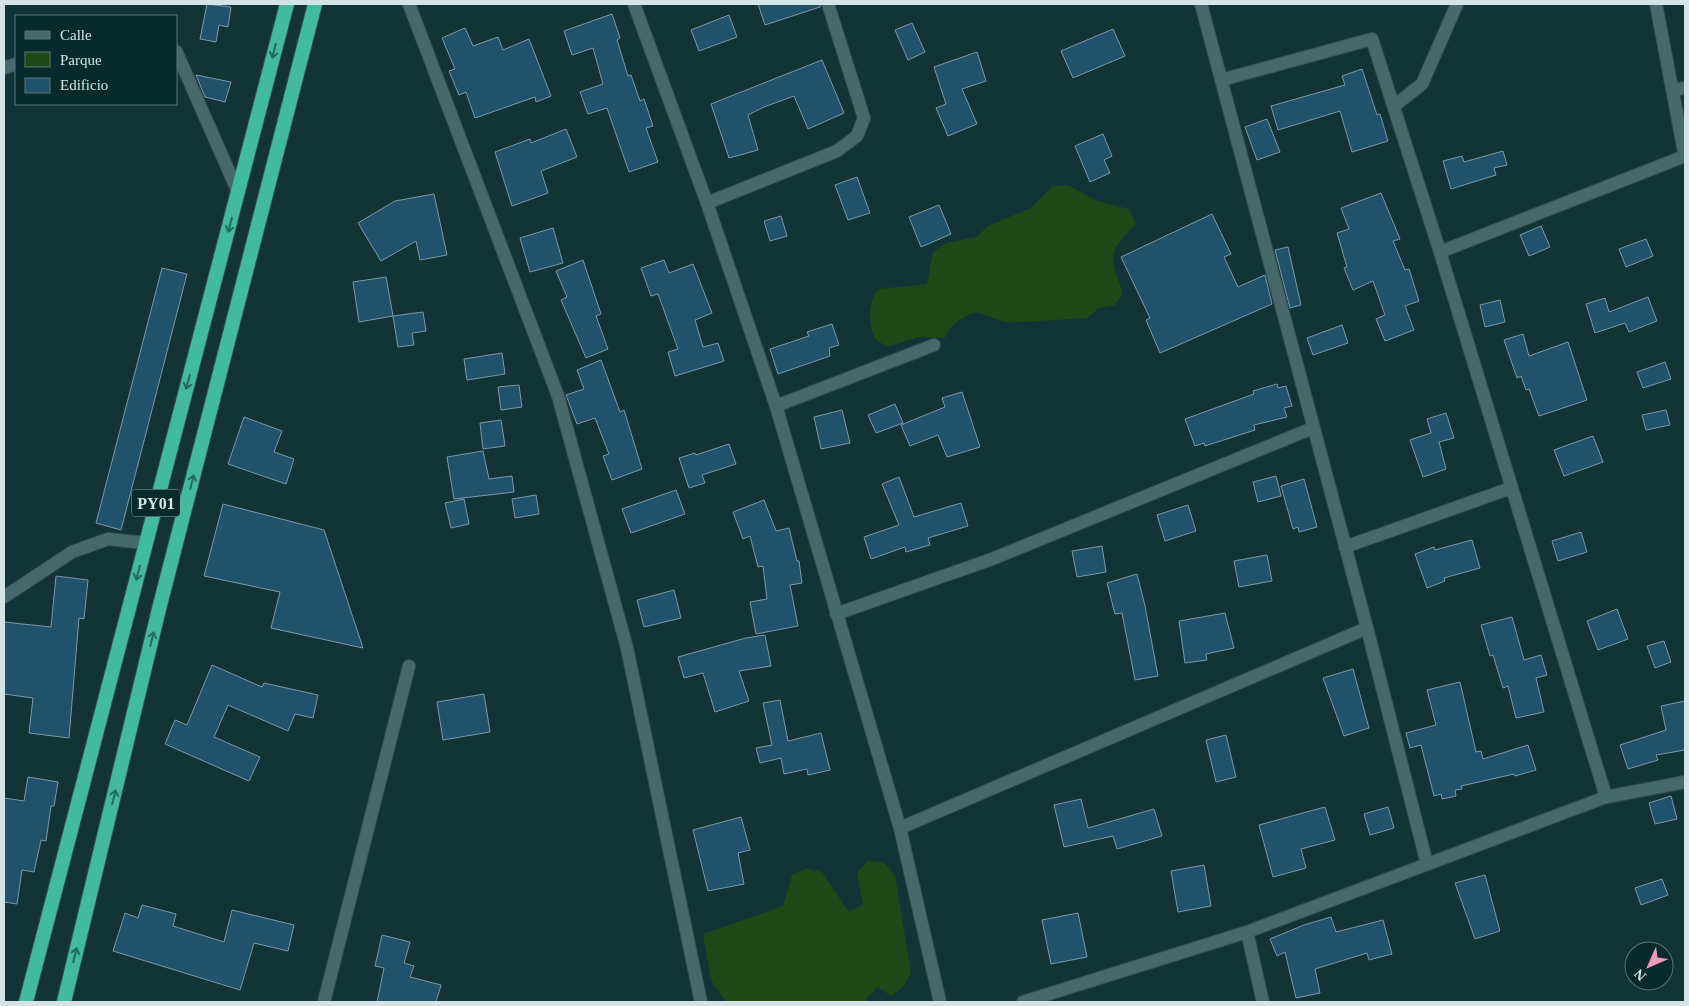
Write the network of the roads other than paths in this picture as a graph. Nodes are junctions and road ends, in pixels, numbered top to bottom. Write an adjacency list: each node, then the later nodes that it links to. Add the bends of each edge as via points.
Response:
1 (286, 4): 14 (highway, PY01, one-way to 14)
2 (315, 4): 33 (highway, PY01, one-way to 2, via 162,600)
3 (409, 4): 35 (street, via 558,396 627,648)
4 (634, 4): 15 (street)
5 (828, 4): 15 (street, via 864,118 857,136 837,150)
6 (1200, 4): 10 (street)
7 (1457, 4): 12 (street, via 1422,84)
8 (1656, 4): 11 (street)
9 (178, 56): 14 (street)
10 (1221, 80): 12 (street, via 1372,39); 19 (street)
11 (1679, 89): 13 (street)
12 (1394, 106): 16 (street)
13 (1685, 156): 16 (street)
14 (238, 192): 21 (highway, PY01, one-way to 21)
15 (707, 203): 18 (street)
16 (1440, 252): 20 (street)
17 (934, 345): 18 (street)
18 (776, 406): 24 (street)
19 (1314, 428): 22 (street); 24 (street, via 992,559)
20 (1511, 488): 22 (street); 28 (street)
21 (146, 543): 23 (street, via 108,539 72,552); 32 (highway, PY01, one-way to 32)
22 (1345, 546): 25 (street)
23 (4, 597)
24 (836, 614): 29 (street)
25 (1367, 628): 29 (street); 30 (street)
26 (409, 666): 34 (street)
27 (1685, 782): 28 (street)
28 (1606, 797): 30 (street)
29 (900, 828): 36 (street)
30 (1427, 864): 31 (street)
31 (1247, 932): 37 (street); 38 (street)
32 (26, 1002)
33 (64, 1002)
34 (324, 1002)
35 (701, 1002)
36 (940, 1002)
37 (1023, 1002)
38 (1262, 1002)

